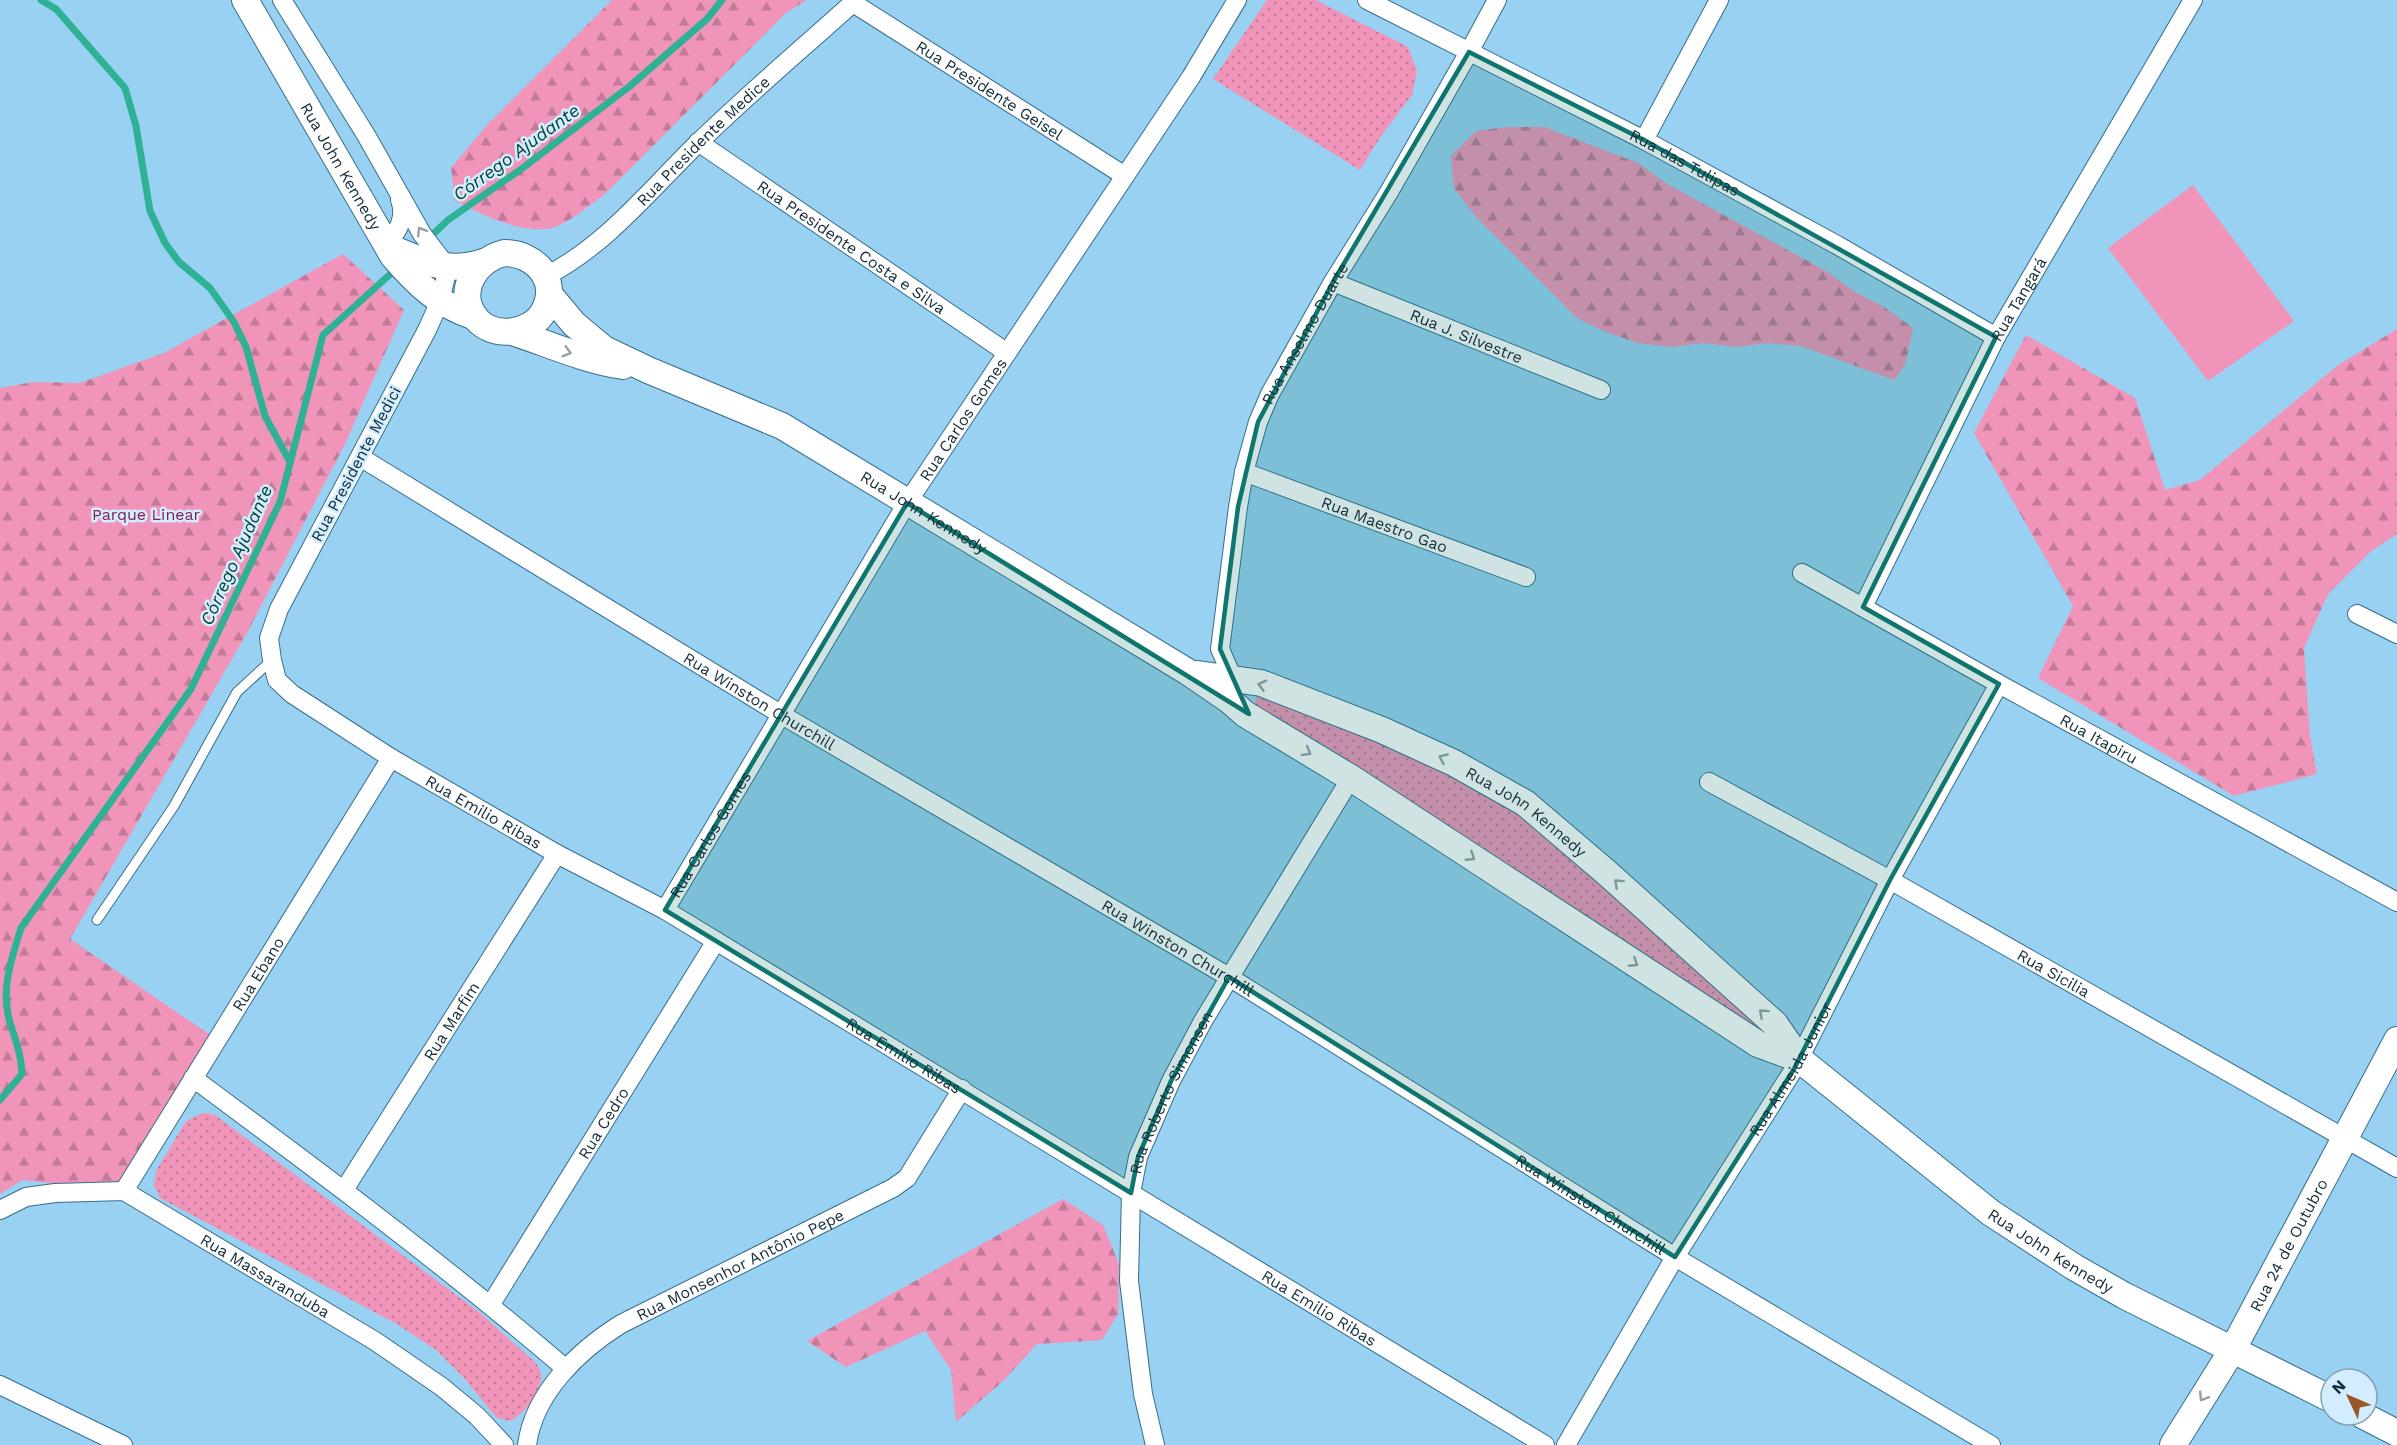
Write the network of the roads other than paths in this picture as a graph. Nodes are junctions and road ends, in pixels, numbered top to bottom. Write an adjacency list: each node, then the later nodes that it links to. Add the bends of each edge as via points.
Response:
1 (244, 0): 14 (street, Rua John Kennedy)
2 (282, 0): 13 (street)
3 (1238, 0): 12 (street, Rua Carlos Gomes)
4 (1367, 0): 9 (street, Rua das Tulipas)
5 (1497, 0): 9 (street, Rua Anselmo Duarte)
6 (1719, 0): 10 (street)
7 (2193, 0): 22 (street, Rua Tangará)
8 (855, 1): 11 (street, Rua Presidente Medice); 12 (street, Rua Presidente Geisel)
9 (1469, 52): 10 (street, Rua das Tulipas); 17 (street, Rua Anselmo Duarte)
10 (1644, 140): 22 (street, Rua das Tulipas)
11 (698, 142): 18 (street, Rua Presidente Medice, via 597,243); 23 (street, Rua Presidente Costa e Silva)
12 (1125, 176): 23 (street, Rua Carlos Gomes)
13 (397, 192): 14 (street, via 402,219); 16 (street, one-way to 13, via 422,234)
14 (392, 251): 16 (street, Rua John Kennedy)
15 (483, 262): 16 (street); 18 (street, via 493,256 516,253 536,262); 20 (street, via 470,282 469,305)
16 (430, 271): 19 (street, Rua John Kennedy)
17 (1333, 282): 25 (street, Rua J. Silvestre); 27 (street, Rua Anselmo Duarte, via 1270,394)
18 (547, 285): 21 (street, via 546,305 533,324); 24 (street, Rua John Kennedy, via 574,324 604,349)
19 (440, 302): 20 (street, Rua John Kennedy); 26 (street, Rua Presidente Medici)
20 (475, 317): 21 (street, via 491,328)
21 (512, 332): 24 (street, Rua John Kennedy, one-way to 24, via 556,350)
22 (1996, 337): 31 (street, Rua Tangará)
23 (1006, 352): 28 (street, Rua Carlos Gomes)
24 (648, 370): 28 (street, Rua John Kennedy, via 782,426)
25 (1601, 390)
26 (360, 457): 34 (street, Rua Presidente Medici, via 279,609 269,638); 37 (street, Rua Winston Churchill)
27 (1244, 472): 30 (street, Rua Maestro Gao); 36 (street, Rua Anselmo Duarte, via 1220,649)
28 (907, 503): 36 (street, Rua John Kennedy, via 1188,672); 37 (street, Rua Carlos Gomes)
29 (1802, 573): 31 (street, Rua Itapiru)
30 (1526, 577)
31 (1863, 607): 35 (street, Rua Itapiru)
32 (2357, 614): 33 (street)
33 (2397, 634)
34 (272, 660): 38 (street, Rua Emilio Ribas, via 277,680 292,694); 45 (lane, via 237,692 174,806)
35 (1999, 684): 42 (street, Rua Almeida Junior); 43 (street, Rua Itapiru)
36 (1231, 690): 39 (street, Rua John Kennedy, one-way to 39, via 1245,714); 49 (street, Rua John Kennedy, one-way to 36, via 1775,1024 1525,803 1454,763 1382,730 1261,683)
37 (782, 714): 44 (street, Rua Carlos Gomes); 47 (street, Rua Winston Churchill)
38 (391, 758): 41 (street, Rua Emilio Ribas); 50 (street, Rua Ebano)
39 (1351, 778): 47 (street, Rua Roberto Simonsen); 49 (street, Rua John Kennedy, one-way to 49, via 1758,1044)
40 (1708, 782): 42 (street, Rua Sicilia)
41 (557, 854): 44 (street, Rua Emilio Ribas); 54 (street, Rua Marfim)
42 (1890, 880): 49 (street, Rua Almeida Junior); 52 (street, Rua Sicilia)
43 (2397, 902)
44 (665, 910): 46 (street, Rua Emilio Ribas)
45 (97, 920)
46 (716, 941): 51 (street, Rua Emilio Ribas); 59 (street, Rua Cedro)
47 (1229, 977): 56 (street, Rua Roberto Simonsen, via 1172,1080 1138,1157); 58 (street, Rua Winston Churchill)
48 (2397, 1040): 52 (street, Rua 24 de Outubro)
49 (1799, 1059): 58 (street, Rua Almeida Junior); 60 (street, Rua John Kennedy, via 1991,1213 2074,1267)
50 (193, 1078): 54 (street); 55 (street, Rua Ebano)
51 (962, 1089): 56 (street, Rua Emilio Ribas); 61 (street, Rua Monsenhor Antônio Pepe, via 907,1178 893,1188 621,1324 597,1339)
52 (2343, 1139): 53 (street, Rua Sicilia); 60 (street, Rua 24 de Outubro)
53 (2397, 1168)
54 (344, 1190): 59 (street)
55 (124, 1191): 57 (street, via 26,1197); 67 (street, Rua Massaranduba, via 375,1341 442,1387)
56 (1131, 1192): 69 (street, Rua Roberto Simonsen, via 1129,1281 1134,1335); 70 (street, Rua Emilio Ribas)
57 (0, 1210)
58 (1675, 1257): 71 (street, Rua Almeida Junior); 72 (street, Rua Winston Churchill)
59 (491, 1305): 61 (street)
60 (2233, 1349): 63 (street, Rua John Kennedy); 73 (street, Rua 24 de Outubro, one-way to 73)
61 (566, 1369): 68 (street, Rua Monsenhor Antônio Pepe, via 529,1426)
62 (0, 1385): 66 (street)
63 (2319, 1393)
64 (2379, 1424): 65 (street)
65 (2397, 1433)
66 (123, 1445)
67 (504, 1445)
68 (527, 1445)
69 (1155, 1445)
70 (1545, 1445)
71 (1566, 1445)
72 (1991, 1445)
73 (2173, 1445)

